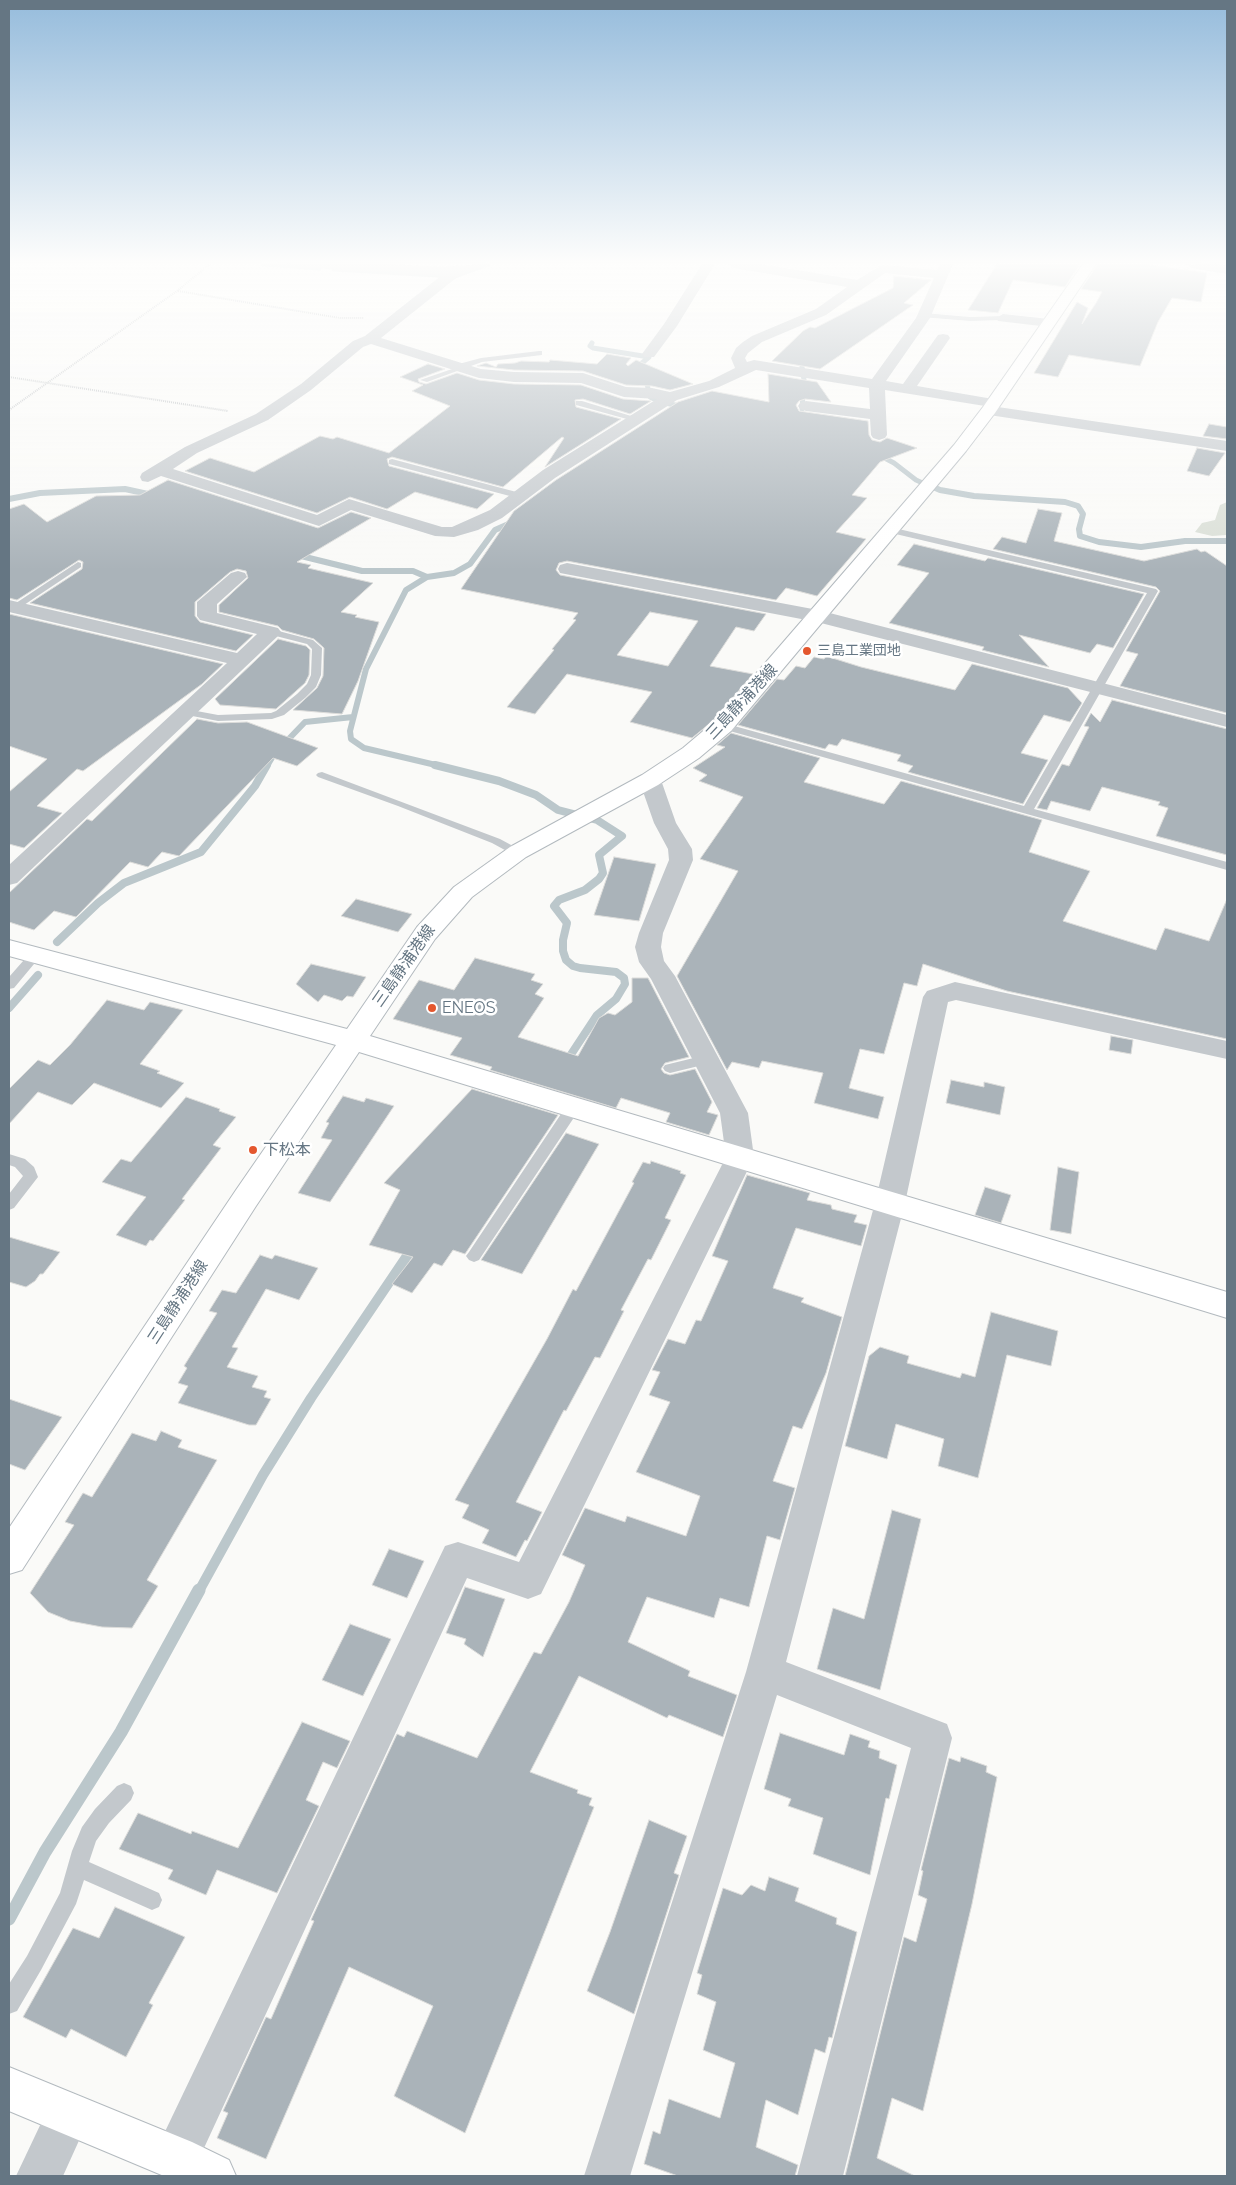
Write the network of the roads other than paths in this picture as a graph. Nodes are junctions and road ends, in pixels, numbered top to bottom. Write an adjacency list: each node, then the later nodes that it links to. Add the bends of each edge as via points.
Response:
1 (331, 366): 24 (street, via 262,416 191,450 153,474 319,521 349,504 441,532 472,526)
2 (456, 366): 10 (street)
3 (462, 366): 10 (lane)
4 (741, 366): 11 (street)
5 (752, 366): 11 (street)
6 (768, 366): 13 (street)
7 (888, 366): 13 (street)
8 (923, 366): 14 (street)
9 (1019, 366): 18 (main road, 三島静浦港線)
10 (459, 367): 12 (lane); 15 (street, via 514,378 583,378 624,392)
11 (743, 370): 15 (street, via 714,384)
12 (424, 380)
13 (876, 383): 14 (street); 19 (street)
14 (908, 388): 18 (street)
15 (671, 397): 20 (street)
16 (578, 403): 20 (lane)
17 (806, 406): 19 (street)
18 (991, 406): 22 (street); 25 (main road, 三島静浦港線)
19 (877, 415): 21 (street)
20 (637, 419): 24 (street, via 549,474)
21 (879, 435)
22 (1227, 446)
23 (392, 462): 24 (lane)
24 (521, 496)
25 (890, 530): 30 (main road, 三島静浦港線); 33 (lane, via 1153,591)
26 (78, 565): 29 (lane)
27 (567, 569): 30 (street)
28 (238, 577): 31 (street, via 206,602 207,616)
29 (12, 606): 32 (street)
30 (818, 616): 33 (street); 36 (main road, 三島静浦港線)
31 (271, 632): 32 (street); 34 (lane, via 310,642 317,648 316,675 312,685 301,696 272,716 218,718)
32 (241, 660): 34 (street)
33 (1097, 688): 35 (street); 39 (lane)
34 (186, 712): 42 (street)
35 (1227, 721)
36 (723, 726): 38 (main road, 三島静浦港線, via 691,753); 39 (lane)
37 (322, 775): 40 (lane, via 436,817)
38 (650, 780): 40 (main road, 三島静浦港線); 48 (street, via 665,823 680,849 681,860 648,946 652,962)
39 (1028, 809): 41 (lane)
40 (518, 852): 46 (main road, 三島静浦港線, via 463,892 444,911)
41 (1227, 866)
42 (9, 878)
43 (9, 948): 44 (main road)
44 (35, 955): 45 (lane); 46 (main road)
45 (9, 984)
46 (352, 1040): 50 (main road); 57 (main road, 三島静浦港線)
47 (1227, 1050): 54 (street, via 955,991 936,998)
48 (706, 1060): 49 (lane); 51 (street, via 734,1113)
49 (670, 1068)
50 (574, 1106): 51 (main road); 55 (lane)
51 (740, 1157): 54 (main road); 65 (street, via 528,1582 458,1558)
52 (9, 1159): 53 (lane, via 29,1170 31,1177)
53 (9, 1204)
54 (890, 1204): 56 (main road); 58 (street)
55 (474, 1256)
56 (1227, 1305)
57 (9, 1558)
58 (765, 1672): 67 (street); 68 (street, via 933,1738)
59 (124, 1792): 60 (lane, via 89,1834)
60 (77, 1867): 61 (lane); 62 (lane, via 65,1906)
61 (152, 1900)
62 (9, 2003)
63 (9, 2089): 64 (main road)
64 (69, 2114): 65 (main road); 66 (street)
65 (194, 2167)
66 (39, 2176)
67 (607, 2176)
68 (820, 2176)

